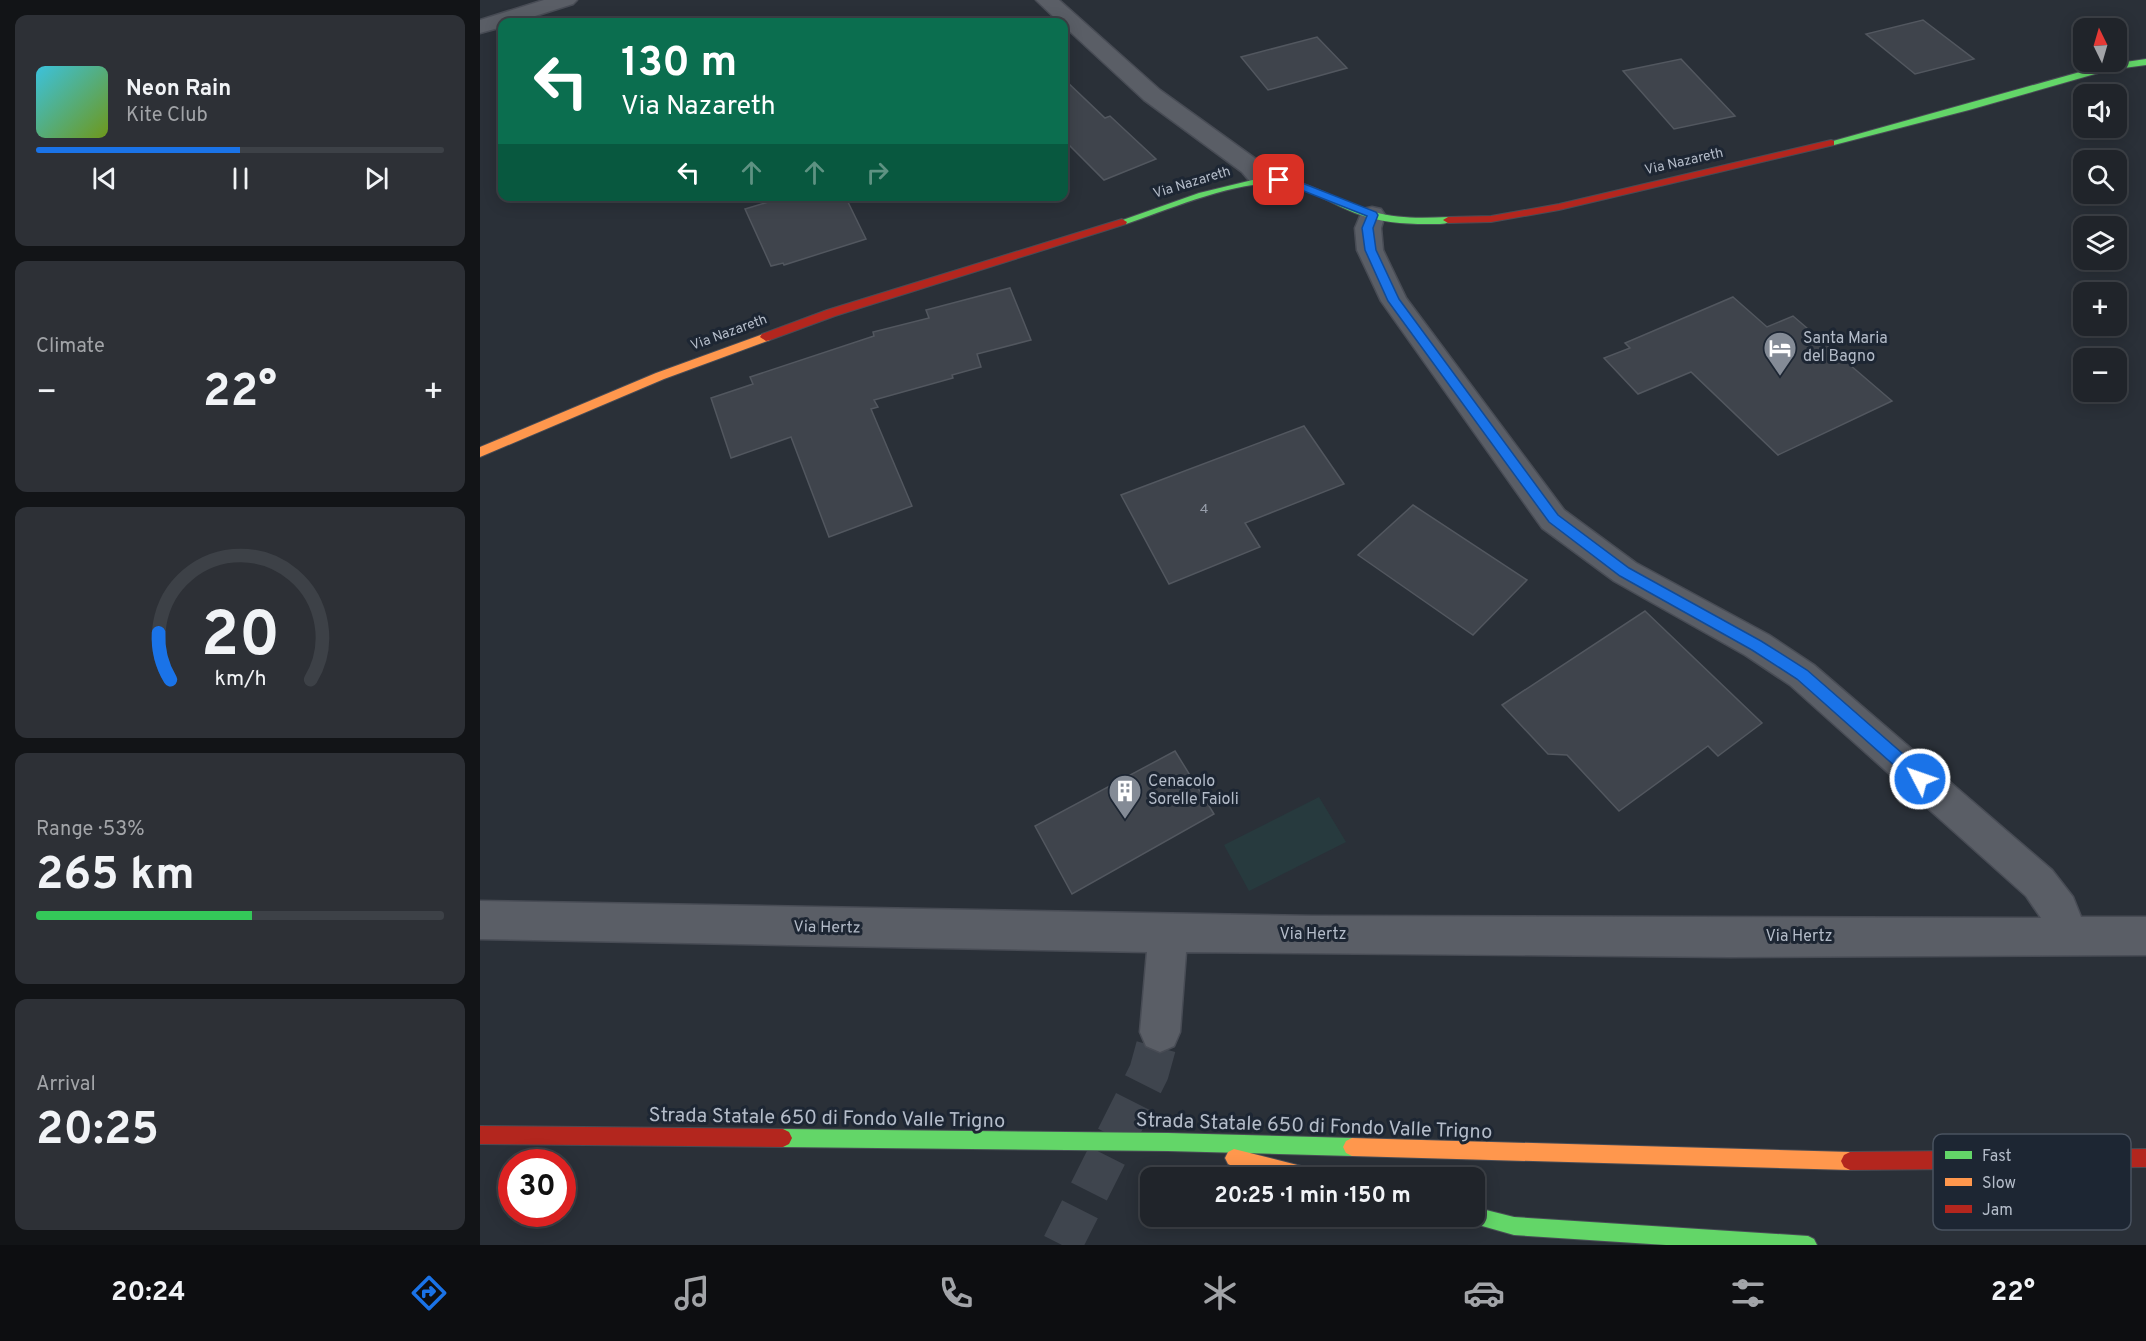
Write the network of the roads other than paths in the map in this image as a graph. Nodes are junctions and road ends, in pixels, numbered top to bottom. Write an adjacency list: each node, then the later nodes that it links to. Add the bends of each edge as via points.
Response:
1 (566, 0): 3 (street)
2 (1047, 0): 4 (street)
3 (509, 18)
4 (1067, 18)
5 (1068, 19): 9 (street, via 1152,95 1251,167)
6 (498, 21): 7 (street)
7 (480, 27)
8 (2146, 62): 10 (main road, Via Nazareth, via 2108,67 1782,156 1559,207 1491,219 1428,221)
9 (1264, 182): 10 (main road, Via Nazareth, via 1294,183); 11 (main road, Via Nazareth, via 1244,184 831,313 660,376)
10 (1372, 215): 15 (street, via 1368,228 1370,250 1394,301 1553,519 1625,572 1802,675 2039,883 2059,910)
11 (480, 452)
12 (480, 920): 13 (street, Via Hertz)
13 (1168, 934): 15 (street, Via Hertz); 16 (street)
14 (2146, 936): 15 (street, Via Hertz)
15 (2068, 937)
16 (1160, 1032)
17 (480, 1135): 18 (main road, Strada Statale 650 di Fondo Valle Trigno)
18 (1168, 1142): 21 (main road, Strada Statale 650 di Fondo Valle Trigno); 22 (main road)
19 (2131, 1158): 20 (main road, Strada Statale 650 di Fondo Valle Trigno)
20 (2146, 1158)
21 (1933, 1161)
22 (1269, 1167)
23 (1485, 1219): 24 (main road, via 1514,1226)
24 (1808, 1245)

